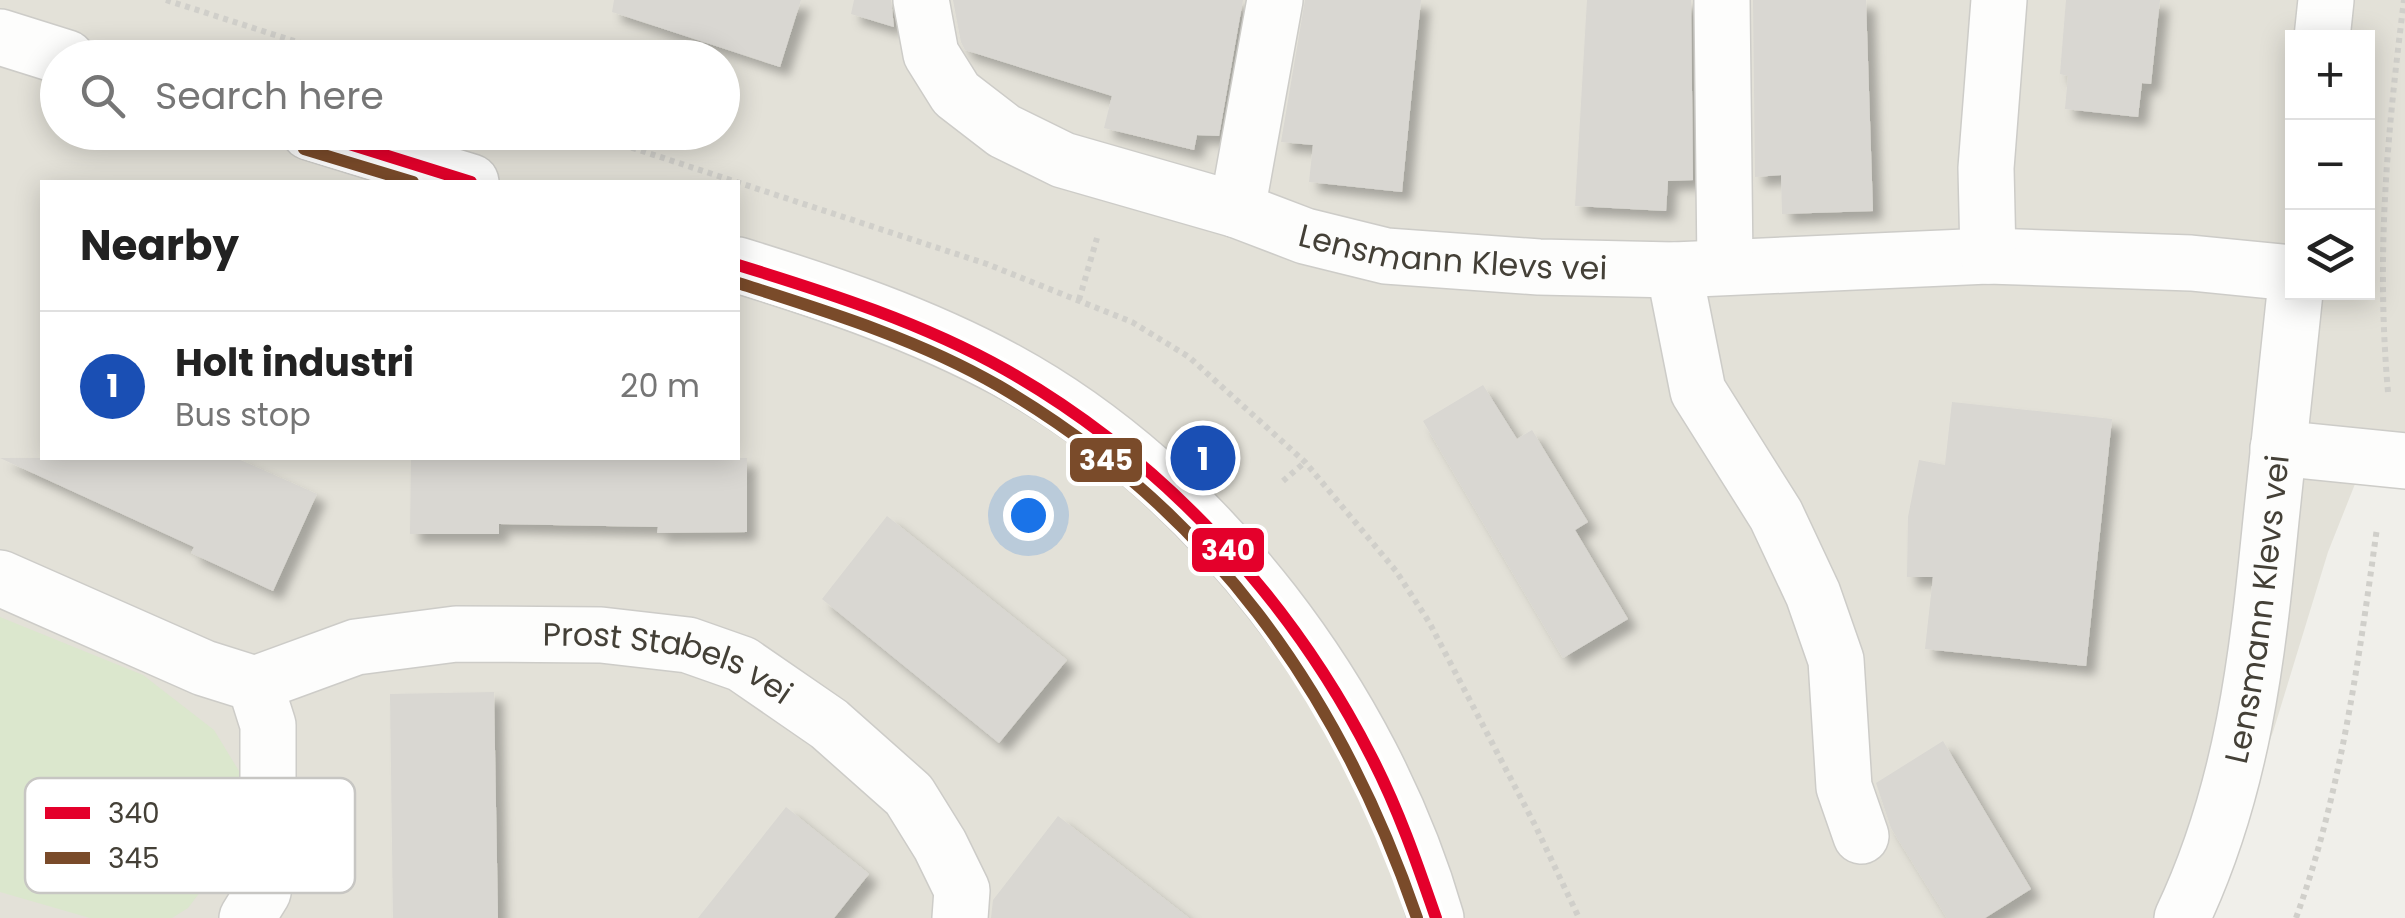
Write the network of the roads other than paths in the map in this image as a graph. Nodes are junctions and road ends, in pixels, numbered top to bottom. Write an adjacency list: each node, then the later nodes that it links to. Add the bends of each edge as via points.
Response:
1 (921, 0): 11 (street, Lensmann Klevs vei, via 931,54 956,94 1004,132 1063,160)
2 (1274, 0): 11 (street)
3 (1722, 0): 14 (street)
4 (1999, 0): 12 (street, via 1986,168)
5 (2326, 0): 6 (street)
6 (2323, 30)
7 (0, 37): 8 (street)
8 (40, 50)
9 (368, 150): 10 (street)
10 (465, 180)
11 (1237, 210): 14 (street, Lensmann Klevs vei, via 1386,256 1538,267)
12 (1988, 256): 14 (street, Lensmann Klevs vei); 15 (street, Lensmann Klevs vei, via 2191,262)
13 (740, 266): 26 (street, via 836,296 1006,370 1073,412 1172,492 1270,601 1346,710 1389,791)
14 (1700, 268): 22 (street, via 1698,391 1776,515 1813,594 1836,660 1844,787)
15 (2285, 272)
16 (2294, 300): 17 (street, Lensmann Klevs vei)
17 (2278, 448): 18 (street); 27 (street, Lensmann Klevs vei, via 2247,714 2229,800)
18 (2396, 460)
19 (0, 578): 20 (street)
20 (255, 684): 21 (street, via 268,725); 25 (street, Prost Stabels vei, via 356,647 456,634 601,635 688,644 742,664 828,724 909,795 962,890)
21 (268, 778)
22 (1860, 836)
23 (262, 893): 24 (street)
24 (247, 918)
25 (960, 918)
26 (1436, 918)
27 (2182, 918)

